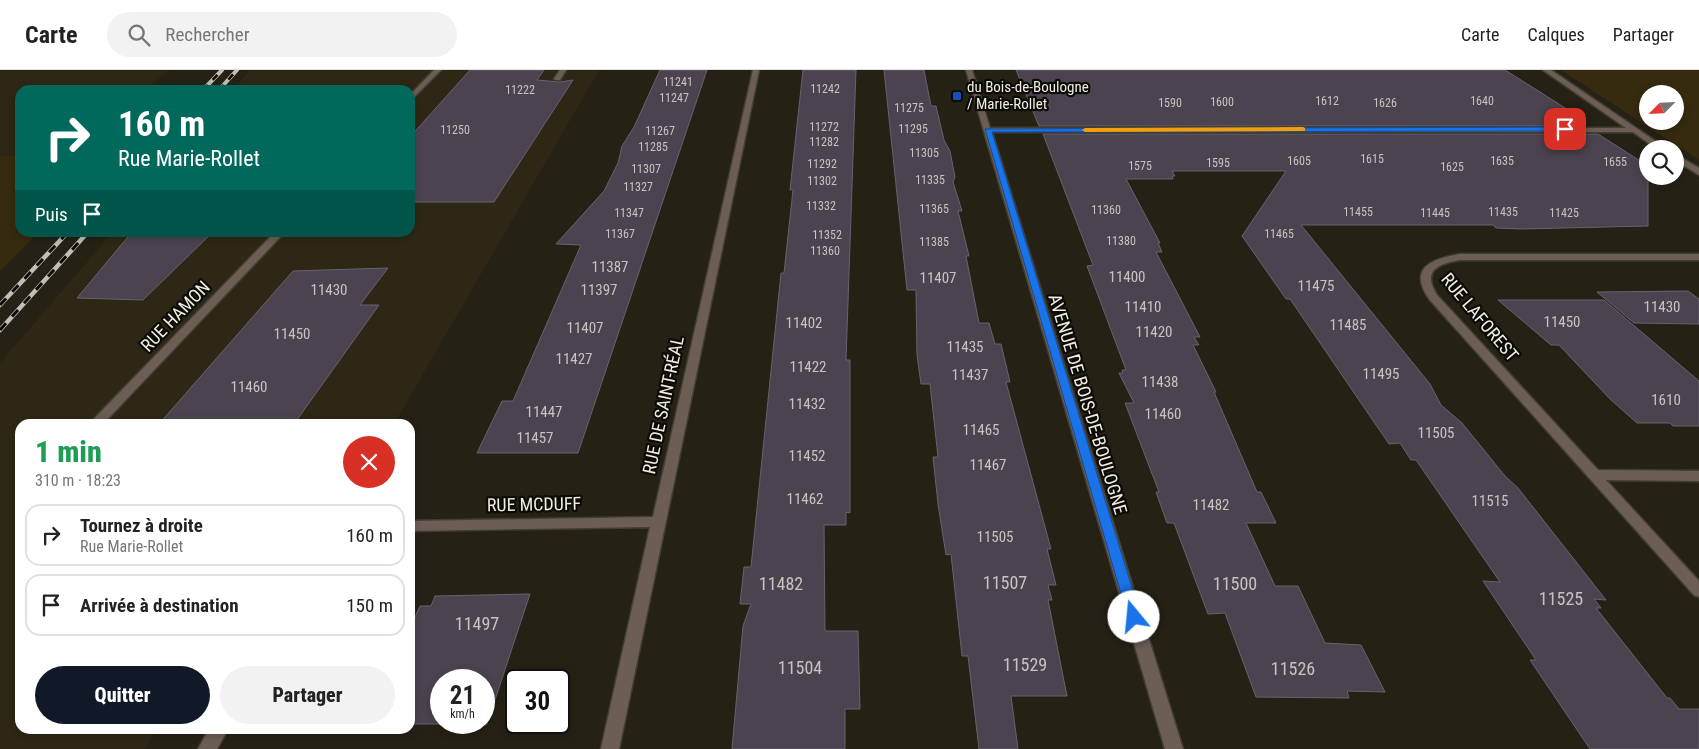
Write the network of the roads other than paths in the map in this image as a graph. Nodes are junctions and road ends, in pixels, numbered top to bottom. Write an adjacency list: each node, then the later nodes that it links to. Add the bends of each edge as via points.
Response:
1 (438, 70): 7 (street)
2 (563, 70): 6 (street)
3 (756, 70): 18 (street, RUE DE SAINT-RÉAL)
4 (969, 70): 8 (street, AVENUE DE BOIS-DE-BOULOGNE)
5 (1546, 70): 9 (street)
6 (558, 79)
7 (415, 94)
8 (988, 130): 9 (street); 24 (street, AVENUE DE BOIS-DE-BOULOGNE)
9 (1634, 130): 10 (street)
10 (1650, 140)
11 (1684, 162): 12 (street)
12 (1699, 172)
13 (275, 237): 15 (street, RUE HAMON)
14 (1699, 257): 16 (street, RUE LAFOREST, via 1460,257 1434,264 1426,273 1425,284 1433,297)
15 (100, 419)
16 (1595, 475): 17 (street); 20 (street, RUE LAFOREST)
17 (1699, 476)
18 (658, 522): 19 (street, RUE MCDUFF); 23 (street, RUE DE SAINT-RÉAL)
19 (415, 526)
20 (1699, 591)
21 (216, 734): 22 (street)
22 (208, 749)
23 (610, 749)
24 (1174, 749)

